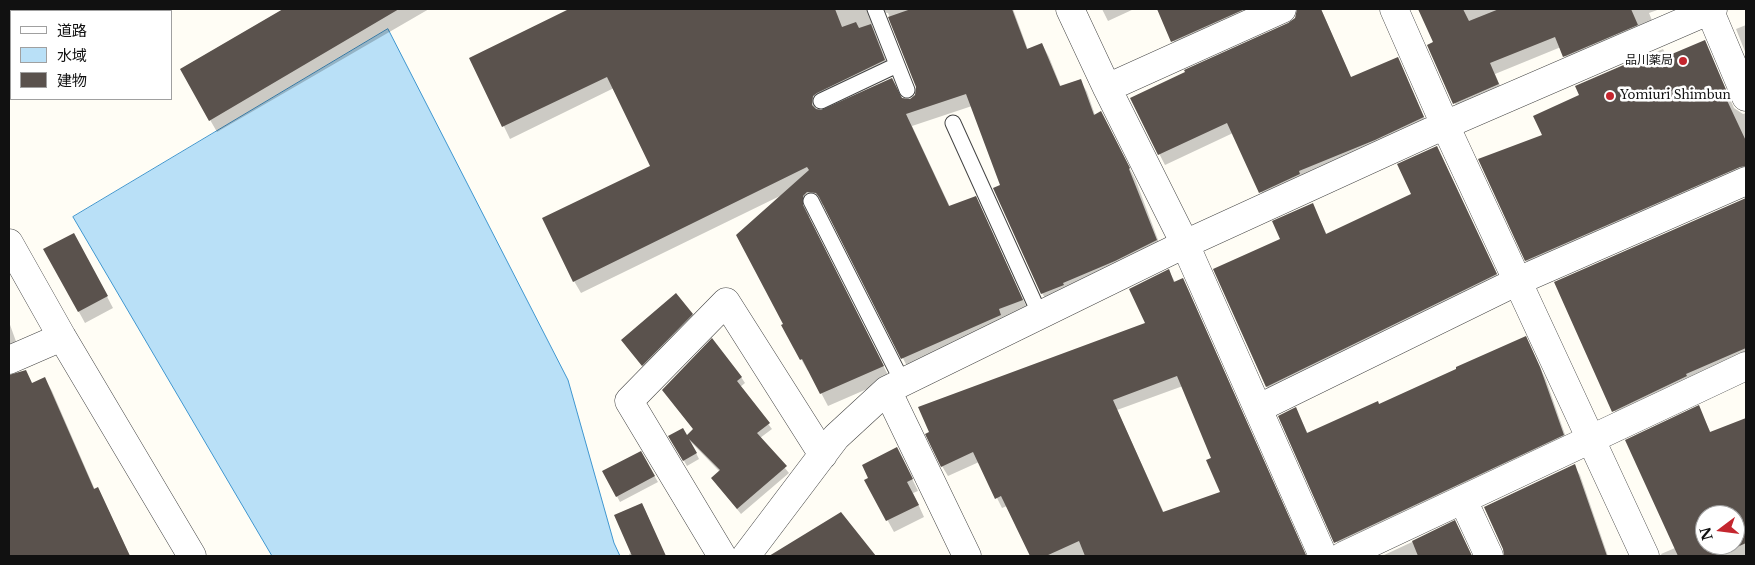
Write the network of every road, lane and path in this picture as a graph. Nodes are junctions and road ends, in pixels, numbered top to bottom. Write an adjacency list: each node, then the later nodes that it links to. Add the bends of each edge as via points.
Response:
1 (875, 9): 6 (lane)
2 (1070, 9): 7 (street)
3 (1282, 9): 7 (street)
4 (1394, 9): 12 (street)
5 (1711, 9): 9 (street); 12 (street)
6 (897, 65): 8 (lane); 10 (lane)
7 (1107, 88): 16 (street)
8 (907, 90)
9 (1746, 97)
10 (820, 101)
11 (953, 123): 18 (lane)
12 (1445, 125): 16 (street); 17 (street)
13 (1746, 181): 17 (street)
14 (811, 201): 22 (lane)
15 (9, 243): 19 (street)
16 (1185, 244): 18 (street); 23 (street)
17 (1518, 281): 23 (street); 24 (street)
18 (1040, 315): 22 (street)
19 (62, 337): 20 (street); 27 (street)
20 (9, 360)
21 (1746, 366): 24 (street)
22 (895, 386): 25 (street, via 836,437); 30 (street)
23 (1259, 408): 31 (street)
24 (1591, 439): 26 (street); 34 (street)
25 (823, 455): 28 (street, via 726,302 629,401); 29 (street)
26 (1463, 500): 32 (street); 33 (street)
27 (192, 556)
28 (722, 556)
29 (746, 556)
30 (967, 556)
31 (1323, 556)
32 (1343, 556)
33 (1489, 556)
34 (1645, 556)

